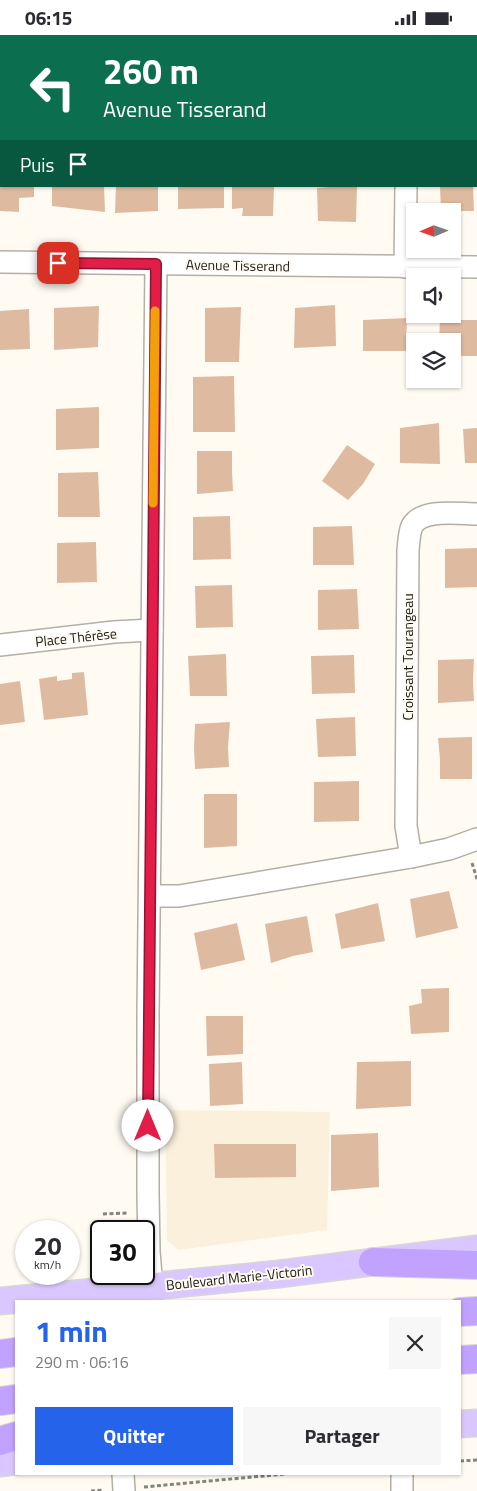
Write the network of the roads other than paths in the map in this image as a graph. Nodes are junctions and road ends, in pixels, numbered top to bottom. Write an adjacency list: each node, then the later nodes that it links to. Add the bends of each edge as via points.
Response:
1 (406, 187): 4 (street)
2 (0, 262): 3 (street, Avenue Tisserand)
3 (156, 264): 4 (street, Avenue Tisserand); 7 (street)
4 (405, 267): 5 (street, Avenue Tisserand)
5 (477, 267)
6 (477, 514): 10 (street, Croissant Tourangeau, via 424,516 416,521 409,536 406,826)
7 (152, 629): 8 (street, Place Thérèse); 11 (street)
8 (0, 645)
9 (474, 849): 10 (street, via 449,849)
10 (411, 857): 11 (street, via 179,896)
11 (150, 896): 15 (street, via 148,1193)
12 (477, 1249): 13 (main road, Boulevard Marie-Victorin)
13 (373, 1262): 14 (highway); 15 (main road, Boulevard Marie-Victorin)
14 (477, 1265)
15 (152, 1287): 16 (main road, Boulevard Marie-Victorin)
16 (0, 1301)
17 (477, 1311): 18 (highway)
18 (461, 1312)
19 (15, 1352): 20 (highway)
20 (0, 1354)
21 (477, 1359): 22 (highway)
22 (461, 1360)
23 (15, 1399): 24 (highway)
24 (0, 1401)
25 (477, 1423): 26 (main road)
26 (461, 1424)
27 (15, 1436): 28 (highway)
28 (0, 1441)
29 (15, 1461): 30 (main road)
30 (0, 1463)
31 (124, 1475): 33 (street)
32 (402, 1475): 34 (street)
33 (133, 1489)
34 (402, 1491)

